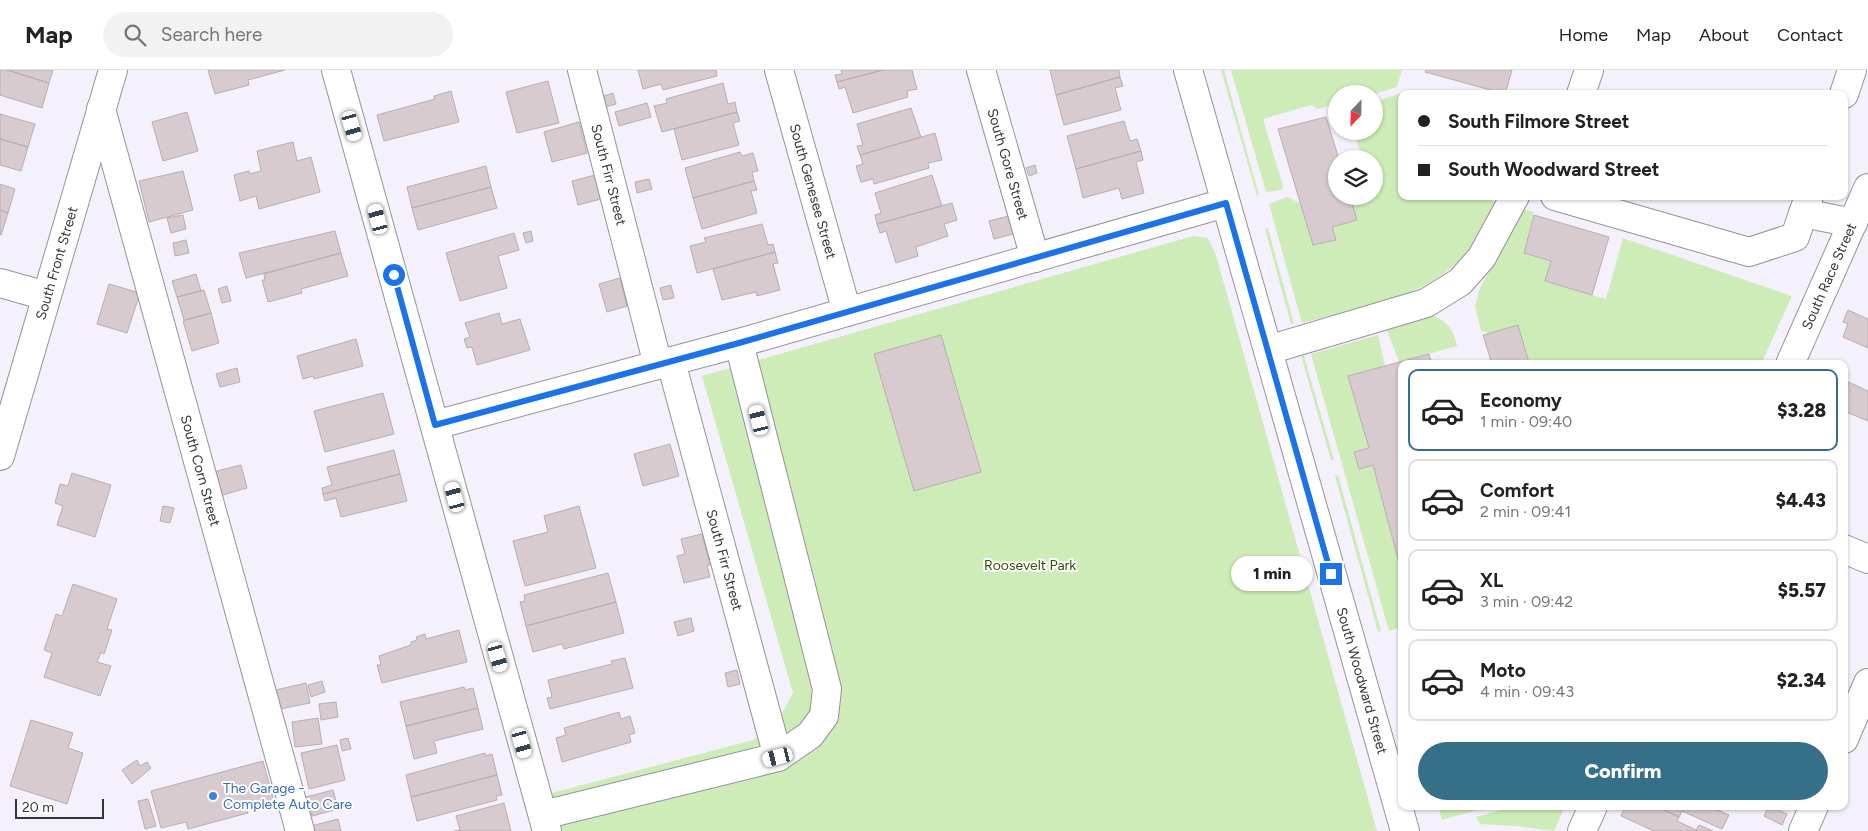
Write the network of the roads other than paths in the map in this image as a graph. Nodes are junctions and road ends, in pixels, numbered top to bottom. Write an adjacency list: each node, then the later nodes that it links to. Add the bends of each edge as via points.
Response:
1 (113, 70): 9 (street, South Front Street)
2 (336, 70): 24 (street)
3 (582, 70): 23 (street, South Firr Street)
4 (779, 70): 19 (street, South Genesee Street)
5 (981, 70): 16 (street, South Gore Street)
6 (1188, 70): 13 (street, South Woodward Street)
7 (1589, 70): 8 (street)
8 (1582, 90)
9 (100, 109): 18 (street, South Front Street); 36 (street, South Corn Street)
10 (1868, 188): 15 (street, South Race Street)
11 (1513, 200): 21 (street, via 1482,257 1460,282 1426,303)
12 (1569, 200): 14 (street, via 1749,252 1795,237)
13 (1226, 203): 16 (street); 21 (street, South Woodward Street)
14 (1806, 205): 15 (street)
15 (1853, 223): 22 (street, South Race Street)
16 (1035, 258): 19 (street)
17 (0, 283): 18 (street)
18 (46, 296): 25 (street, South Front Street)
19 (847, 312): 20 (street)
20 (739, 343): 23 (street); 30 (street, via 827,689 824,716 810,735)
21 (1268, 350): 31 (street, South Woodward Street)
22 (1792, 360)
23 (664, 364): 24 (street); 30 (street, South Firr Street)
24 (435, 425): 35 (street)
25 (0, 456)
26 (1848, 551): 27 (street)
27 (1868, 559)
28 (1868, 683): 29 (street)
29 (1848, 730)
30 (778, 757): 35 (street)
31 (1398, 806)
32 (1399, 810): 37 (street, South Woodward Street)
33 (1592, 810): 38 (street)
34 (1812, 810): 39 (street)
35 (545, 823)
36 (300, 831)
37 (1405, 831)
38 (1582, 831)
39 (1803, 831)

